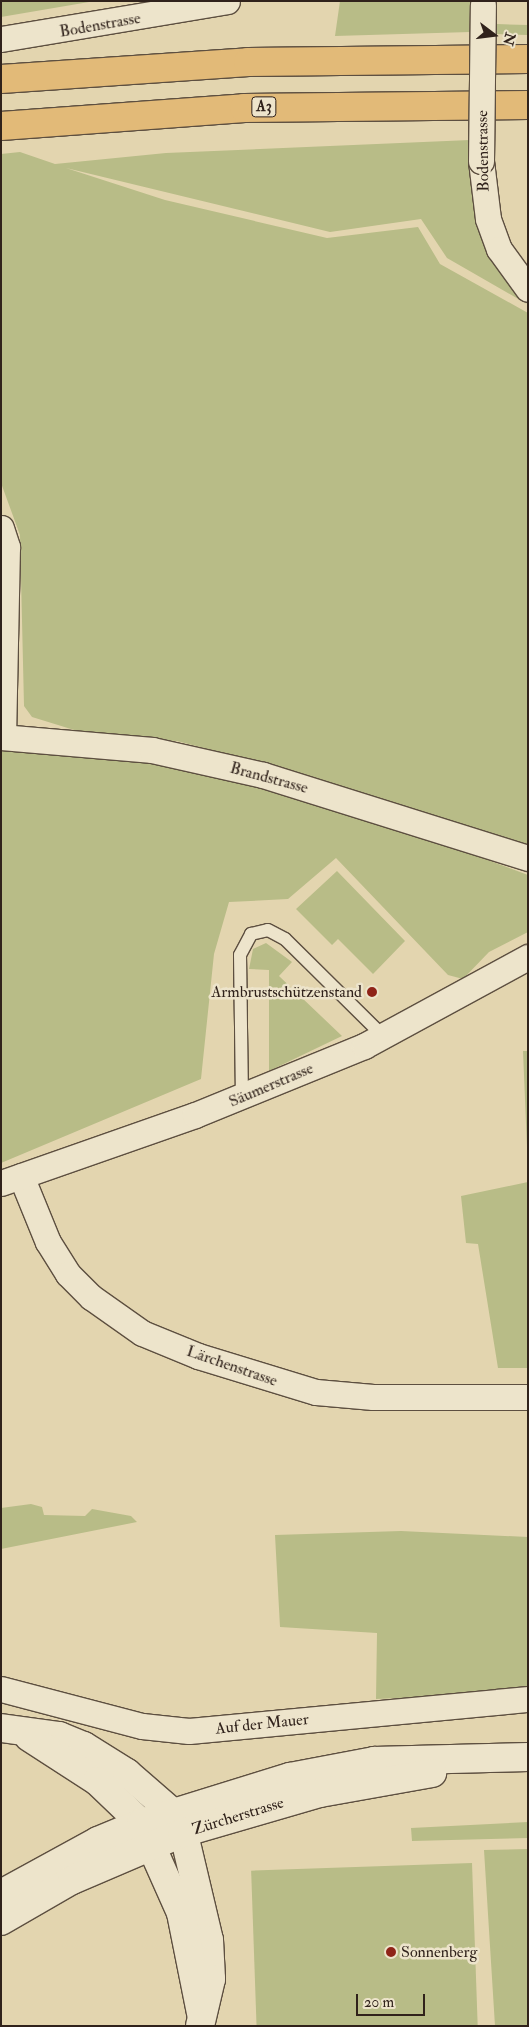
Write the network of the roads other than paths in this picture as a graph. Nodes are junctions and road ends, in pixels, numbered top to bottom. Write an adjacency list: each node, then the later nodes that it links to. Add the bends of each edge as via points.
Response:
1 (227, 1): 3 (street, Bodenstrasse)
2 (483, 3): 8 (street, Bodenstrasse, bridge, via 482,190 499,250)
3 (1, 39)
4 (528, 59): 5 (highway, via 248,62)
5 (1, 79)
6 (528, 105): 7 (highway, A3, via 244,108)
7 (1, 126)
8 (528, 290)
9 (1, 528): 10 (street, via 7,547)
10 (2, 737): 11 (street, Brandstrasse, via 152,750 263,775)
11 (528, 858)
12 (528, 957): 13 (street, Säumerstrasse)
13 (383, 1036): 14 (street, Säumerstrasse); 14 (lane, via 285,939 268,930 251,934 240,955)
14 (242, 1098): 15 (street, Säumerstrasse)
15 (11, 1179): 16 (street, Lärchenstrasse, via 68,1274 91,1297 142,1333 198,1356 316,1392 373,1397)
16 (528, 1397)
17 (1, 1689): 18 (street, Auf der Mauer, via 142,1726 189,1731)
18 (528, 1699)
19 (13, 1731): 21 (main road, via 59,1736 84,1746 127,1774); 22 (main road, via 97,1781)
20 (528, 1757): 21 (main road, Zürcherstrasse, via 374,1761 290,1777)
21 (178, 1823): 22 (main road, Zürcherstrasse); 25 (main road, via 209,1940 211,1979)
22 (147, 1833): 23 (main road, Zürcherstrasse, via 98,1841); 24 (main road, Zürcherstrasse); 25 (main road, via 181,1913)
23 (1, 1894)
24 (1, 1921)
25 (200, 2020)

